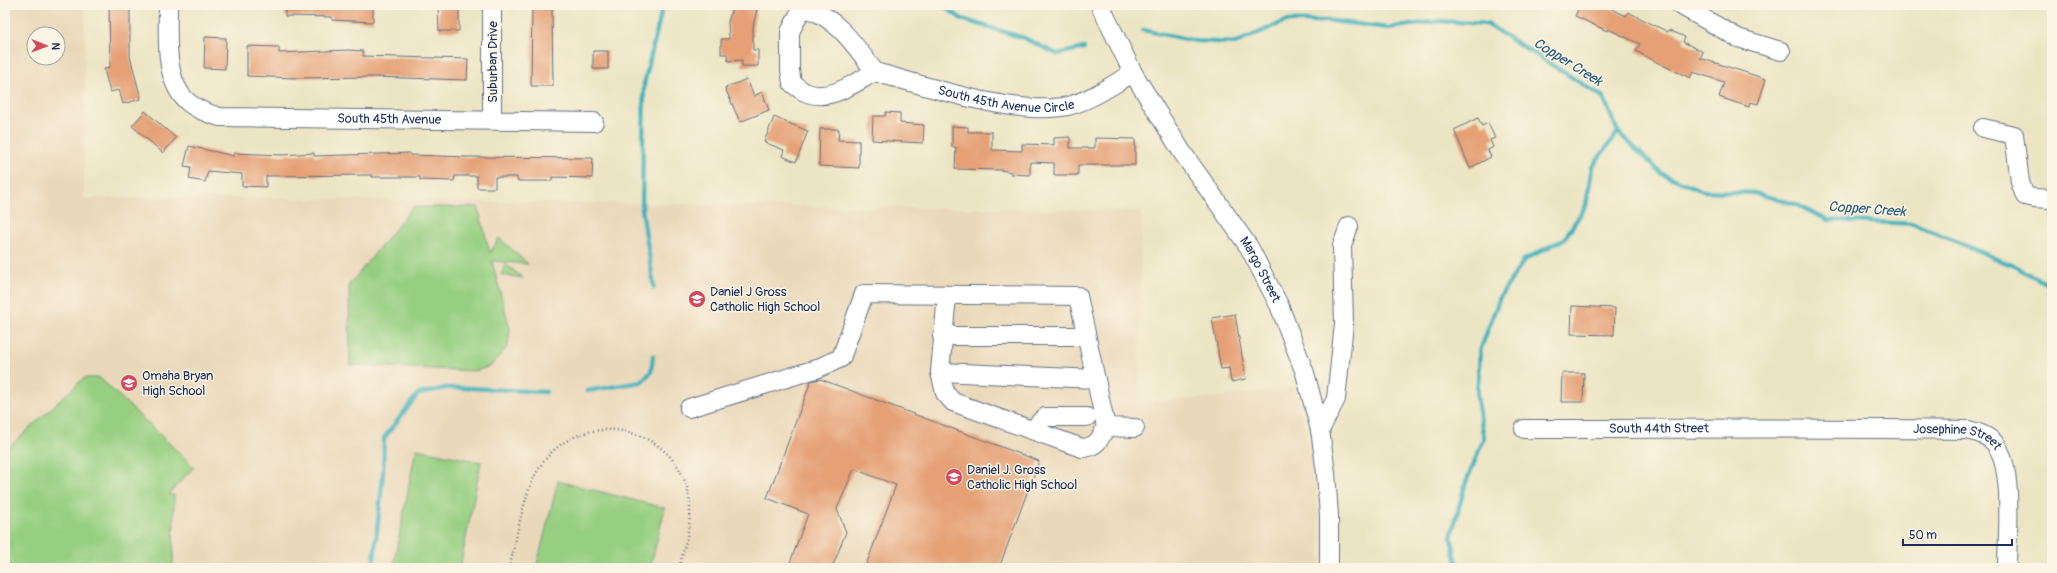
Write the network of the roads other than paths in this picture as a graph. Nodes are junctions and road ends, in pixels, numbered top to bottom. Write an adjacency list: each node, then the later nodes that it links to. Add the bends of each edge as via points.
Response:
1 (168, 5): 8 (street, South 45th Avenue, via 167,52 171,71 178,88 188,102 213,115 239,118)
2 (492, 5): 8 (street, Suburban Drive)
3 (1100, 5): 7 (street, Margo Street)
4 (1690, 7): 5 (street, via 1738,38)
5 (1781, 52)
6 (875, 72): 6 (street, via 833,21 809,8 800,12 790,32 792,83 805,92 824,96 846,88); 7 (street, South 45th Avenue Circle, via 994,103 1044,109 1068,106 1086,99)
7 (1133, 73): 25 (street, Margo Street, via 1182,152 1250,247 1279,305 1305,373)
8 (492, 120): 9 (street, South 45th Avenue)
9 (594, 122)
10 (1983, 128): 11 (street, via 2014,135 2020,182 2025,196)
11 (2052, 199)
12 (1349, 226): 25 (street, via 1342,246 1344,324 1336,399)
13 (947, 295): 14 (street); 15 (street, via 1078,296); 18 (street, via 864,294 841,358 816,369)
14 (942, 336): 15 (street); 16 (street)
15 (1086, 336): 17 (street)
16 (940, 372): 17 (street); 24 (street, via 945,393 953,402)
17 (1096, 379): 20 (street)
18 (689, 408)
19 (1087, 418): 24 (street, via 1045,418)
20 (1106, 427): 21 (street); 24 (street, via 1099,441 1092,447 1082,448)
21 (1135, 428)
22 (1524, 429): 23 (street, South 44th Street)
23 (1793, 429): 27 (street, Josephine Street, via 1841,427 1968,430 1986,436 1996,446 2005,469 2008,496)
24 (1032, 430)
25 (1320, 430): 26 (street, Margo Street, via 1330,516)
26 (1329, 568)
27 (2007, 568)

